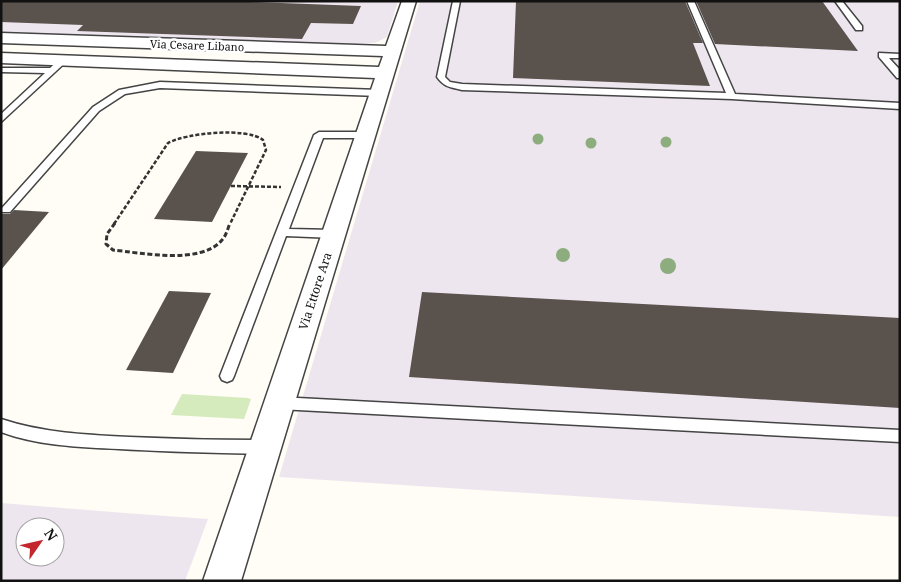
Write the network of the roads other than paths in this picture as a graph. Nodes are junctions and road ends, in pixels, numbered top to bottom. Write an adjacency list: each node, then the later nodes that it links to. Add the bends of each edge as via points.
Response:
1 (409, 1): 12 (street, Via Ettore Ara)
2 (456, 1): 14 (lane, via 441,77 447,84)
3 (690, 1): 14 (lane)
4 (838, 1): 5 (lane)
5 (859, 28)
6 (1, 38): 7 (street, Via Cesare Libano)
7 (90, 41): 10 (street); 12 (street, Via Cesare Libano)
8 (900, 56): 13 (lane, via 882,55)
9 (1, 58): 10 (street, Via Cesare Libano)
10 (62, 64): 11 (lane); 12 (street, Via Cesare Libano); 16 (lane)
11 (1, 70)
12 (386, 73): 17 (street, Via Ettore Ara); 18 (lane, via 160,84 122,92 96,109)
13 (900, 76)
14 (732, 96): 15 (lane)
15 (900, 106)
16 (1, 119)
17 (366, 135): 19 (lane, via 319,135); 20 (street, Via Ettore Ara)
18 (6, 210)
19 (282, 232): 20 (lane); 21 (lane)
20 (334, 234): 22 (street, Via Ettore Ara)
21 (227, 376)
22 (279, 403): 24 (lane); 25 (street, Via Ettore Ara)
23 (1, 425): 25 (lane, via 50,438 157,445)
24 (900, 436)
25 (265, 447): 26 (street, Via Ettore Ara)
26 (222, 581)

